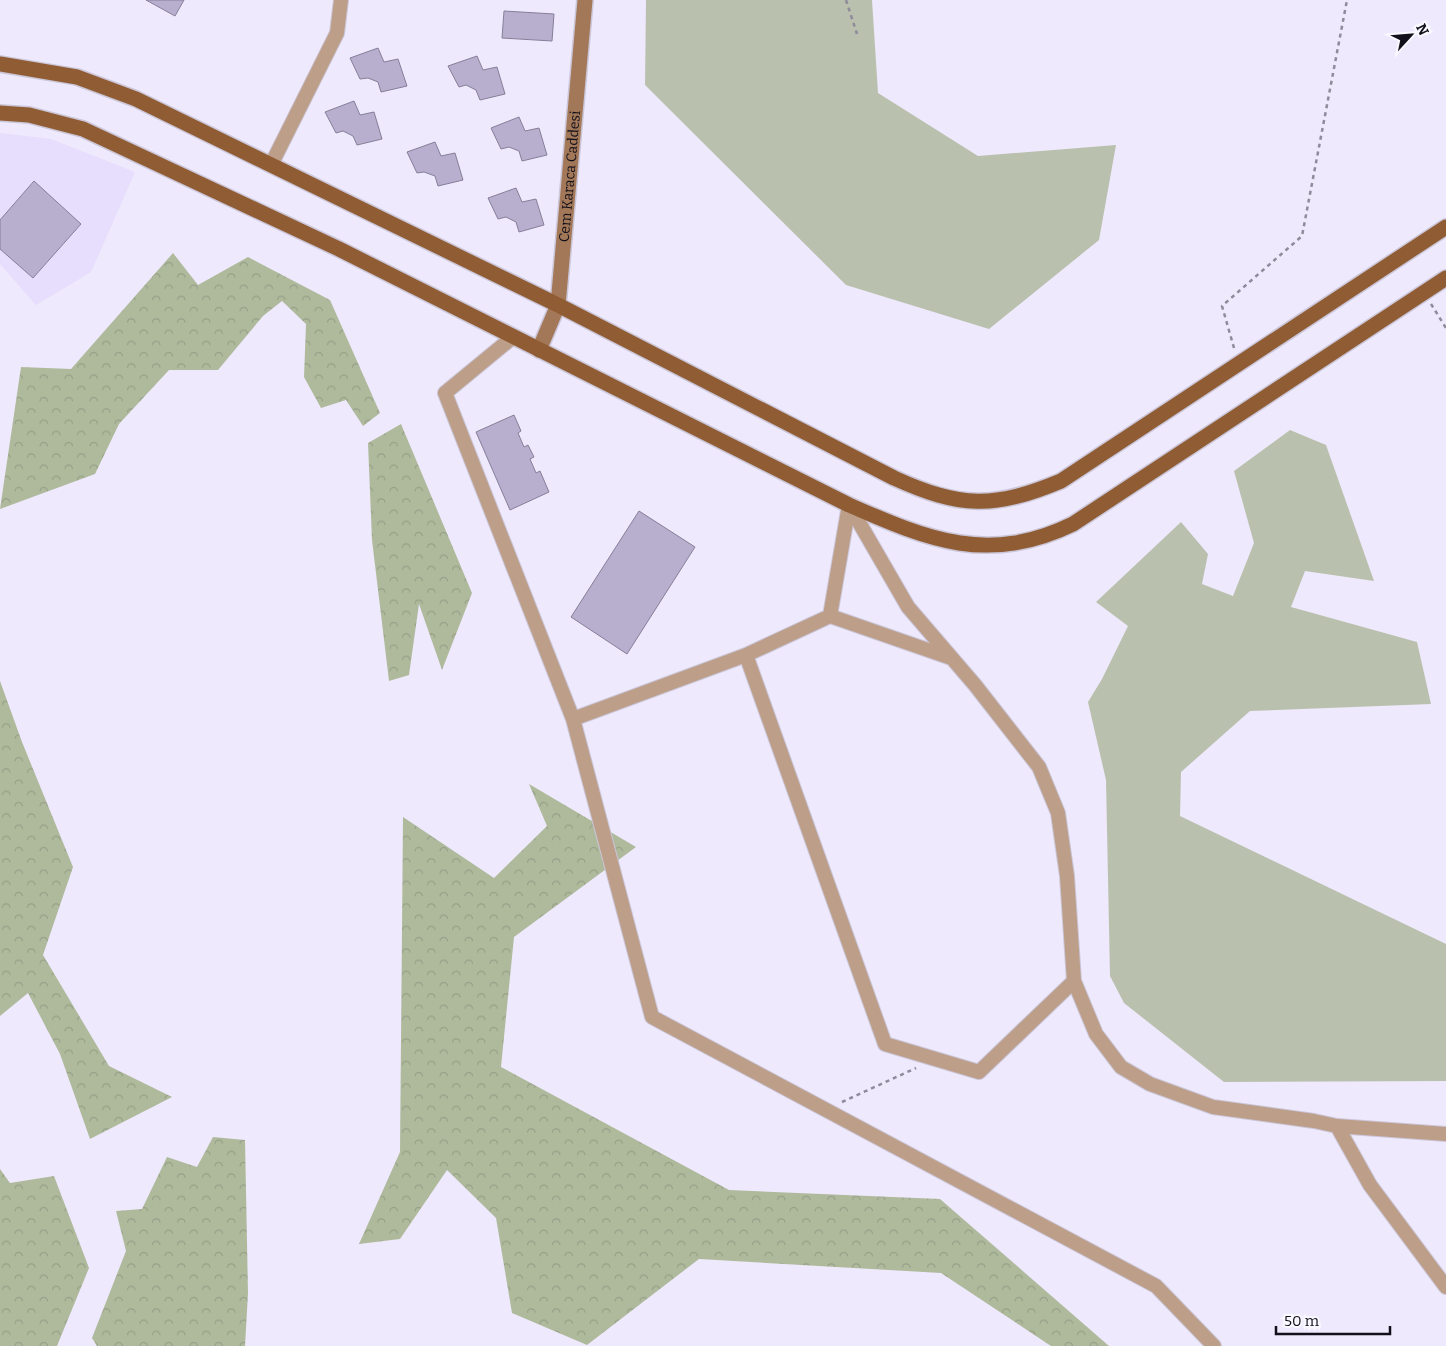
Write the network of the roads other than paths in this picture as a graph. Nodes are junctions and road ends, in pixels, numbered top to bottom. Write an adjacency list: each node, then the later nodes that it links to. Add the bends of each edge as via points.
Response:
1 (341, 0): 5 (street, via 337,33)
2 (585, 0): 8 (street, Cem Karaca Caddesi)
3 (0, 64): 5 (main road, via 77,76 136,99)
4 (0, 113): 9 (main road, via 29,115 83,129 339,249)
5 (272, 165): 8 (main road)
6 (1446, 227): 8 (main road, via 1061,481 992,501 959,502 926,493)
7 (1446, 278): 11 (main road, via 1073,524 1049,536 993,547 966,545 906,530)
8 (558, 305): 10 (street, Cem Karaca Caddesi)
9 (513, 337): 10 (main road); 15 (street, via 445,393)
10 (539, 350): 11 (main road)
11 (849, 504): 12 (street); 14 (street, via 908,607)
12 (830, 616): 13 (street); 14 (street)
13 (746, 656): 15 (street); 16 (street, via 886,1044 979,1072)
14 (952, 658): 16 (street, via 1038,767 1058,813 1067,876)
15 (573, 719): 20 (street, via 652,1017 1156,1286)
16 (1074, 981): 17 (street, via 1096,1034 1122,1067 1150,1084 1213,1108)
17 (1337, 1126): 18 (street); 19 (street, via 1370,1184)
18 (1446, 1134)
19 (1446, 1287)
20 (1214, 1346)

